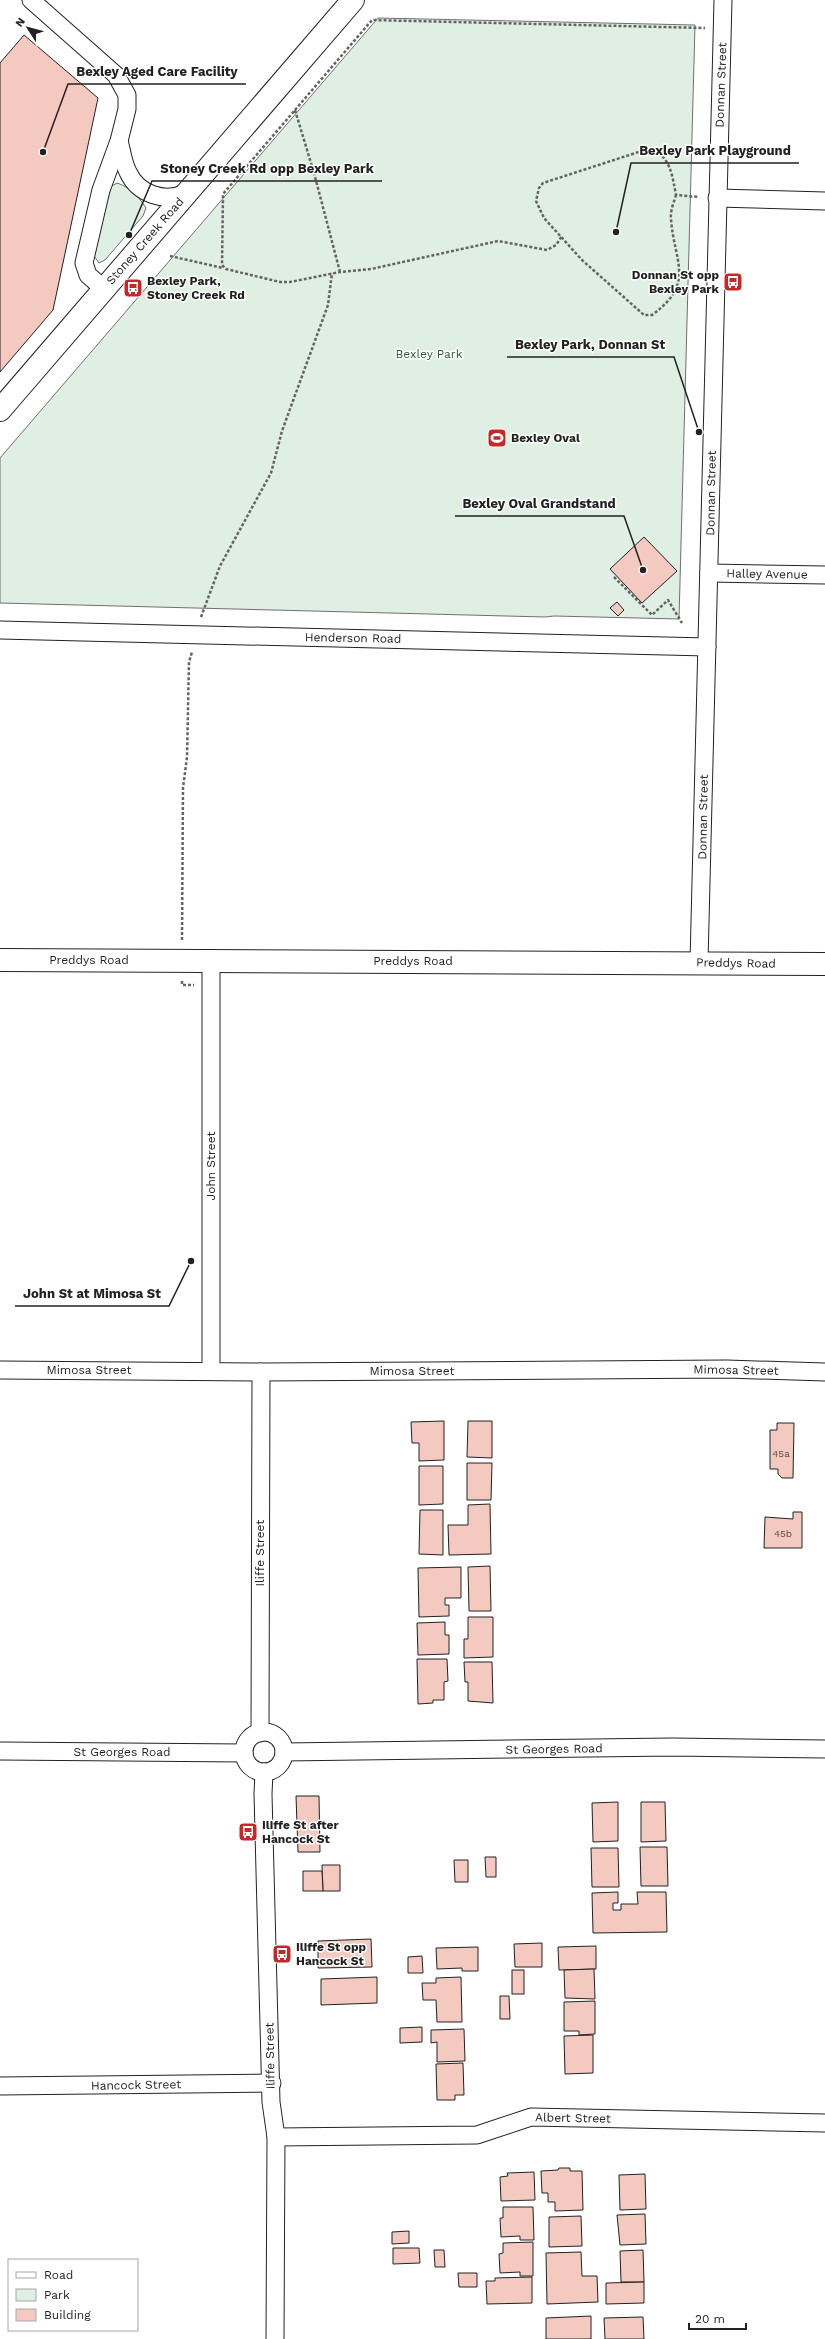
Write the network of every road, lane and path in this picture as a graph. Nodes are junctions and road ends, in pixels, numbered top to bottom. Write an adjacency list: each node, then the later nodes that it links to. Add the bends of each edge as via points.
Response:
1 (31, 0): 6 (street, via 120,80 128,102)
2 (353, 0): 7 (main road, Stoney Creek Road)
3 (723, 0): 4 (street, Donnan Street)
4 (722, 28): 5 (path, via 372,20); 9 (street, Donnan Street)
5 (295, 110): 13 (path, via 223,194 222,265); 14 (path, via 320,192)
6 (119, 141): 7 (street, via 126,168 137,186 157,196 177,197); 16 (street, via 101,190 84,263 88,275)
7 (186, 193): 16 (main road, Stoney Creek Road)
8 (676, 195): 9 (path); 11 (path, via 669,162 651,148 543,183 536,195 537,205 544,218); 11 (path, via 671,219 679,264 678,288 668,302 652,315 644,315 629,302 582,260)
9 (718, 198): 10 (street); 18 (street, Donnan Street)
10 (825, 201)
11 (562, 236): 14 (path, via 556,245 547,250 498,241 371,269)
12 (170, 256): 13 (path)
13 (228, 270): 15 (path, via 280,282)
14 (340, 272): 15 (path)
15 (332, 274): 21 (path, via 328,305 282,431 271,473 220,566)
16 (104, 289): 17 (main road, Stoney Creek Road)
17 (0, 410)
18 (709, 573): 19 (street, Halley Avenue); 24 (street, Donnan Street)
19 (825, 574)
20 (614, 577): 22 (path, via 652,615 668,600)
21 (202, 614)
22 (682, 623)
23 (0, 630): 24 (street, Henderson Road)
24 (707, 647): 29 (street, Donnan Street)
25 (189, 662): 26 (path, via 187,757 183,788)
26 (182, 934)
27 (0, 960): 28 (main road, Preddys Road)
28 (211, 961): 29 (main road, Preddys Road); 34 (street, John Street)
29 (699, 962): 30 (main road, Preddys Road)
30 (825, 964)
31 (182, 985): 32 (path)
32 (194, 985)
33 (0, 1370): 34 (street, Mimosa Street)
34 (211, 1370): 35 (street, Mimosa Street)
35 (261, 1372): 36 (street, Mimosa Street, via 727,1369); 37 (street, Iliffe Street)
36 (825, 1372)
37 (260, 1733): 40 (street, via 276,1737); 41 (street, via 248,1740)
38 (825, 1748): 40 (street, St Georges Road, via 673,1747)
39 (0, 1751): 41 (street, St Georges Road)
40 (284, 1752): 42 (street, via 280,1764)
41 (244, 1753): 42 (street, via 248,1764)
42 (264, 1772): 43 (street, Iliffe Street)
43 (272, 2083): 44 (street, Hancock Street); 46 (street, Iliffe Street, via 271,2102)
44 (0, 2086)
45 (825, 2123): 46 (street, Albert Street, via 530,2117 477,2135)
46 (276, 2137): 47 (street, Iliffe Street)
47 (274, 2339)

